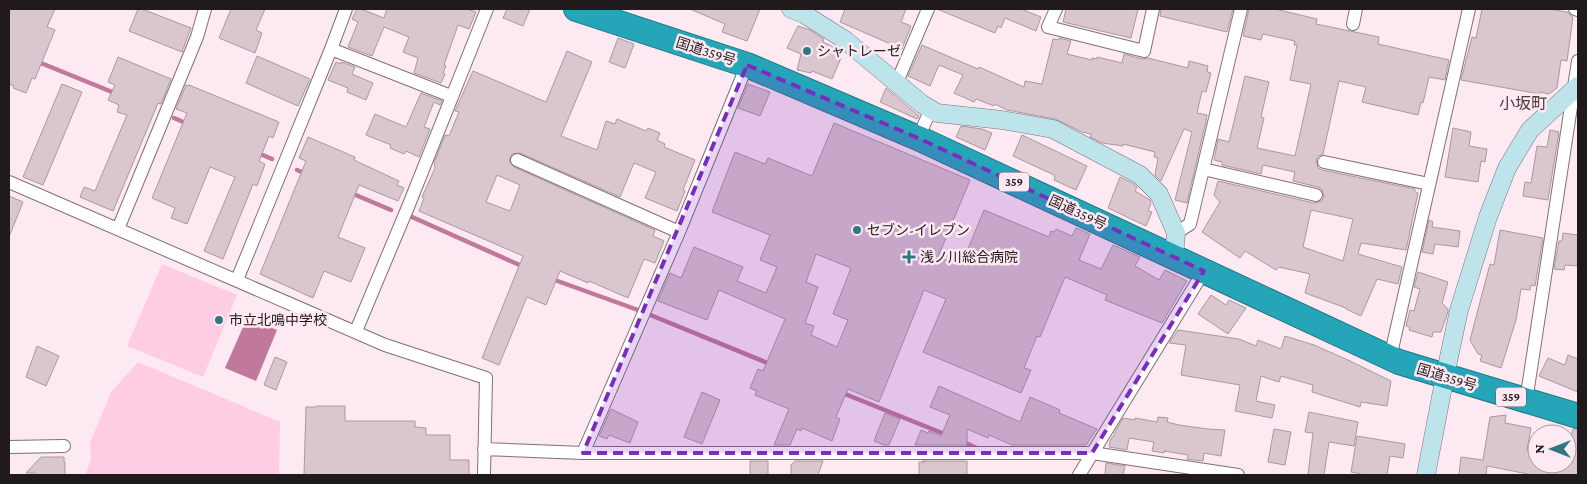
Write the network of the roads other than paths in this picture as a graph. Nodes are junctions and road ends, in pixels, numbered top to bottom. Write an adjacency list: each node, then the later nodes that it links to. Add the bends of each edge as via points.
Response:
1 (205, 9): 27 (street, via 198,37)
2 (346, 9): 13 (street)
3 (487, 9): 18 (street)
4 (576, 9): 15 (highway, 国道359号 / 359)
5 (791, 9): 16 (street, via 845,40)
6 (928, 9): 16 (street)
7 (1056, 9): 8 (street, via 1048,27 1144,50)
8 (1153, 9)
9 (1241, 9): 23 (street)
10 (1356, 9): 12 (street)
11 (1469, 9): 25 (street)
12 (1354, 24)
13 (331, 49): 18 (street); 32 (street)
14 (1578, 61): 17 (street)
15 (747, 65): 20 (highway, 国道359号 / 359); 28 (street)
16 (897, 82): 19 (street)
17 (1576, 87): 35 (street, via 1530,130 1507,168 1459,310); 36 (street)
18 (451, 96): 33 (street)
19 (931, 109): 20 (street); 29 (street, via 937,113 1053,129 1140,174 1159,194)
20 (918, 138): 30 (highway, 国道359号 / 359)
21 (517, 160): 28 (street)
22 (1324, 162): 25 (street)
23 (1204, 169): 26 (street); 29 (street, via 1190,224)
24 (9, 182): 27 (street)
25 (1430, 184): 34 (street)
26 (1316, 195)
27 (118, 228): 32 (street)
28 (679, 232): 41 (street)
29 (1176, 233): 30 (street)
30 (1174, 257): 31 (highway, 国道359号 / 359)
31 (1204, 271): 34 (highway, 国道359号 / 359); 42 (street)
32 (237, 280): 33 (street)
33 (356, 331): 40 (street, via 486,378)
34 (1390, 358): 35 (highway, 国道359号 / 359)
35 (1445, 376): 36 (highway, 国道359号 / 359); 46 (street)
36 (1526, 401): 37 (highway, 国道359号 / 359)
37 (1578, 416)
38 (64, 446): 39 (street)
39 (9, 447)
40 (484, 449): 41 (street); 43 (street)
41 (584, 453): 42 (street)
42 (1092, 453): 44 (street); 45 (street)
43 (484, 475)
44 (1079, 475)
45 (1238, 475)
46 (1426, 475)

